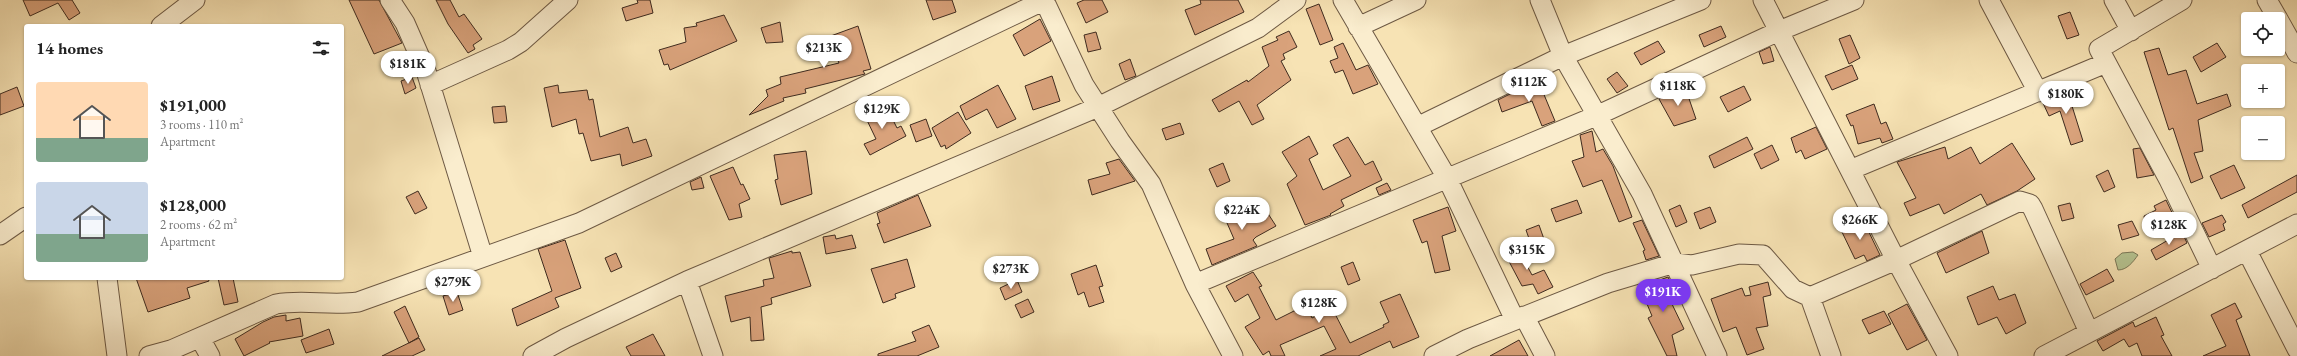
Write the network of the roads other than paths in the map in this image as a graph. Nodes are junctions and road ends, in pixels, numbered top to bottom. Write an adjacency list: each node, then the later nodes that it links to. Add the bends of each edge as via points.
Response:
1 (195, 0): 17 (street)
2 (390, 0): 25 (street, via 405,23)
3 (568, 0): 25 (street, via 521,42)
4 (1044, 0): 27 (street, via 1084,85); 36 (street, via 579,223)
5 (1296, 0): 27 (street, via 1258,28)
6 (1343, 0): 18 (street)
7 (1416, 0): 18 (street)
8 (1540, 0): 23 (street)
9 (1701, 0): 23 (street)
10 (1763, 0): 19 (street)
11 (1854, 0): 19 (street)
12 (1989, 0): 26 (street)
13 (2114, 0): 20 (street)
14 (2182, 0): 20 (street)
15 (2267, 0): 16 (street)
16 (2274, 12)
17 (164, 24)
18 (1358, 27): 29 (street)
19 (1779, 31): 28 (street); 30 (street)
20 (2131, 31): 24 (street, via 2099,49)
21 (2285, 32): 22 (street)
22 (2297, 53)
23 (1563, 56): 28 (street); 29 (street)
24 (2106, 63): 26 (street); 39 (street, via 2169,180)
25 (430, 85): 36 (street)
26 (2038, 92): 30 (street)
27 (1098, 107): 41 (street); 42 (street, via 1151,184)
28 (1596, 116): 31 (street); 38 (street, via 1611,137 1642,194)
29 (1417, 127): 31 (street)
30 (1850, 170): 37 (street)
31 (1447, 178): 42 (street); 44 (street)
32 (24, 218): 34 (street)
33 (2297, 224): 35 (street)
34 (0, 235)
35 (2247, 251): 39 (street); 47 (street)
36 (483, 257): 46 (street, via 358,302 337,305 290,302 276,304)
37 (1896, 260): 43 (street); 45 (street, via 2015,203 2026,202 2033,209); 58 (street)
38 (1675, 263): 43 (street, via 1692,265 1739,254 1763,255 1793,289); 44 (street, via 1608,283); 56 (street)
39 (2212, 269): 45 (street)
40 (107, 280): 48 (street)
41 (686, 281): 51 (street); 52 (street)
42 (1195, 284): 53 (street)
43 (1810, 297): 57 (street)
44 (1519, 318): 54 (street); 55 (street)
45 (2089, 332): 59 (street)
46 (200, 338): 49 (street); 50 (street)
47 (2297, 349)
48 (117, 356)
49 (149, 356)
50 (210, 356)
51 (533, 356)
52 (713, 356)
53 (1233, 356)
54 (1434, 356)
55 (1544, 356)
56 (1717, 356)
57 (1831, 356)
58 (1948, 356)
59 (2044, 356)

